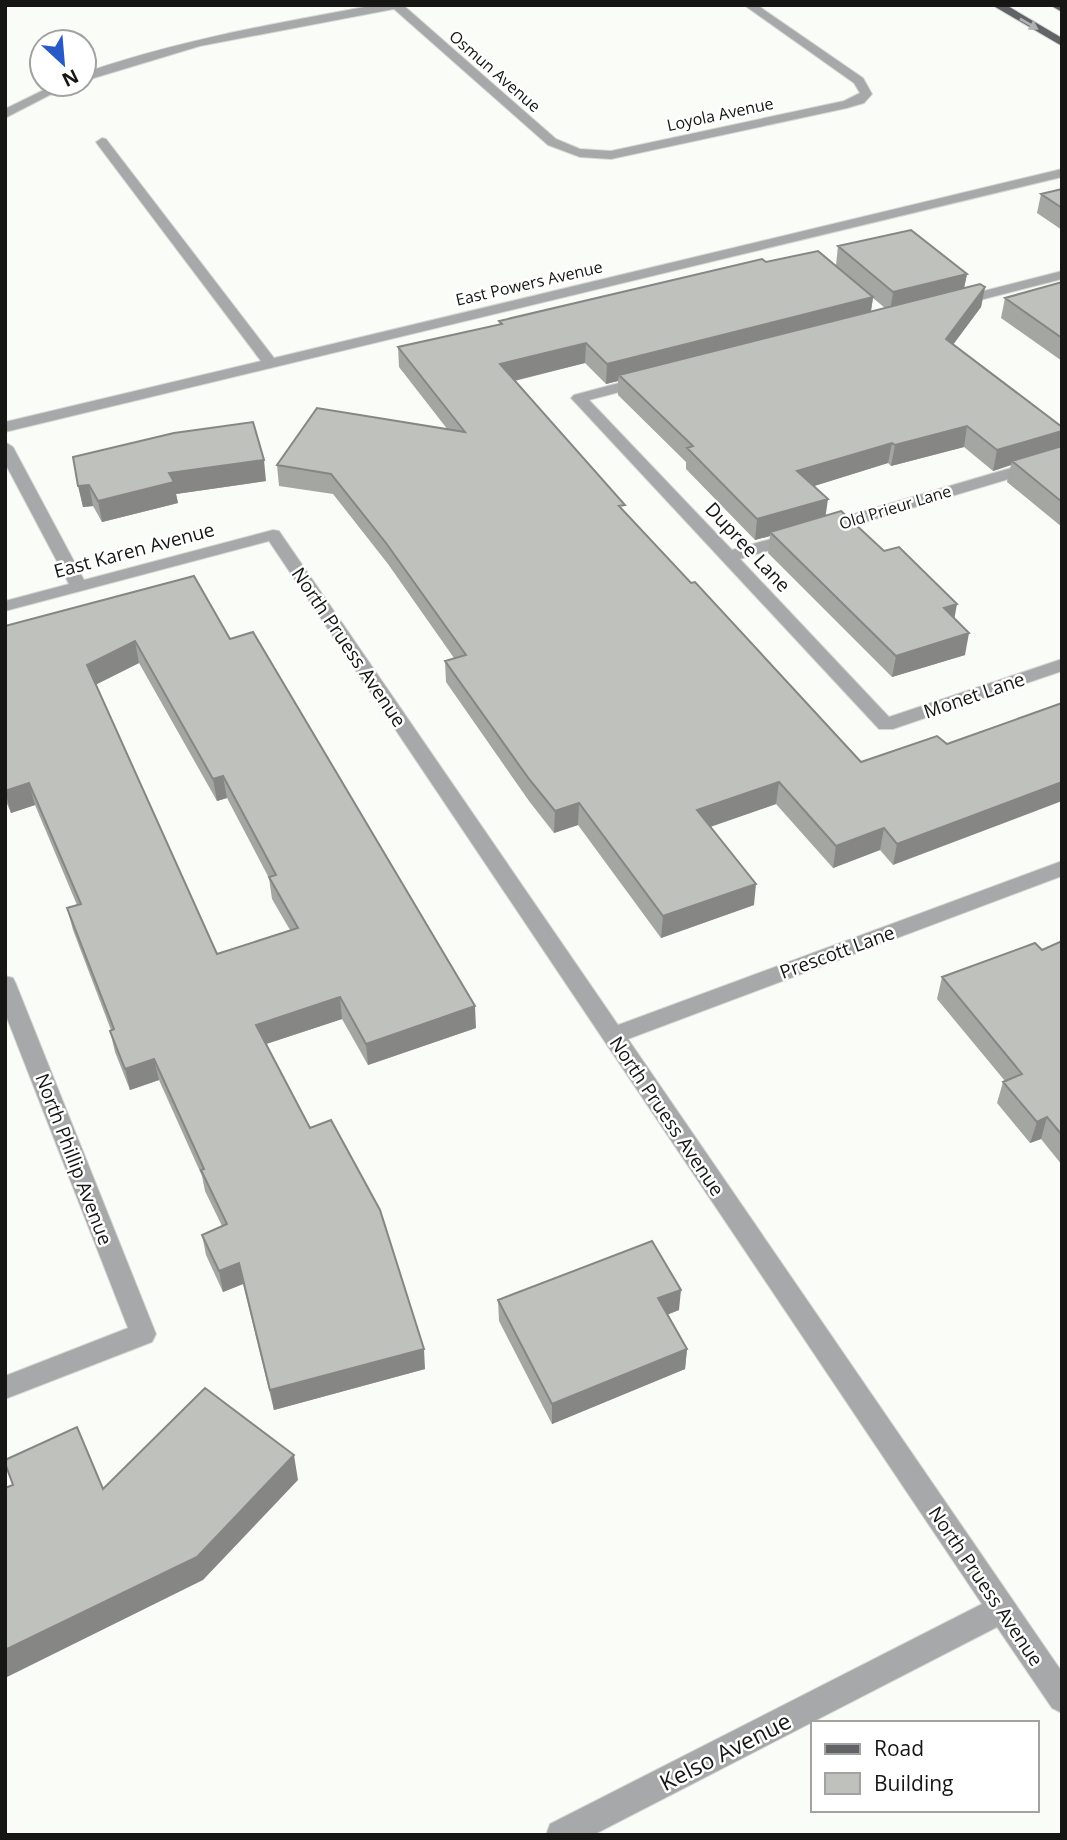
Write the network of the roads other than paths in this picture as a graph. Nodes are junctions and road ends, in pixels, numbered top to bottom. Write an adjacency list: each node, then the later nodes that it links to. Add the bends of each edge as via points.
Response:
1 (396, 5): 7 (street, via 224,37); 11 (street, Osmun Avenue, via 552,142)
2 (749, 5): 11 (street, Loyola Avenue, via 859,81 866,94 847,104 611,155)
3 (997, 5): 6 (main road, one-way to 6)
4 (1055, 5): 5 (main road)
5 (1062, 9)
6 (1062, 43)
7 (98, 72)
8 (37, 98): 9 (street)
9 (5, 114)
10 (102, 142): 15 (street)
11 (578, 153)
12 (1062, 173): 15 (street, East Powers Avenue)
13 (1062, 275): 14 (street)
14 (940, 306)
15 (270, 363): 17 (street, East Powers Avenue)
16 (659, 378): 21 (street, Dupree Lane, via 579,398)
17 (5, 427)
18 (5, 447): 22 (street)
19 (1062, 458): 21 (street, Old Prieur Lane)
20 (273, 535): 22 (street, East Karen Avenue); 28 (street, North Pruess Avenue)
21 (728, 557): 25 (street, Dupree Lane)
22 (79, 587): 23 (street, East Karen Avenue)
23 (5, 606)
24 (1062, 665): 25 (street, Monet Lane)
25 (886, 725)
26 (1062, 868): 28 (street, Prescott Lane)
27 (5, 984): 29 (street, North Phillip Avenue, via 143,1334)
28 (613, 1036): 30 (street, North Pruess Avenue)
29 (5, 1388)
30 (1002, 1609): 31 (street, North Pruess Avenue); 32 (street, Kelso Avenue)
31 (1062, 1698)
32 (561, 1835)

